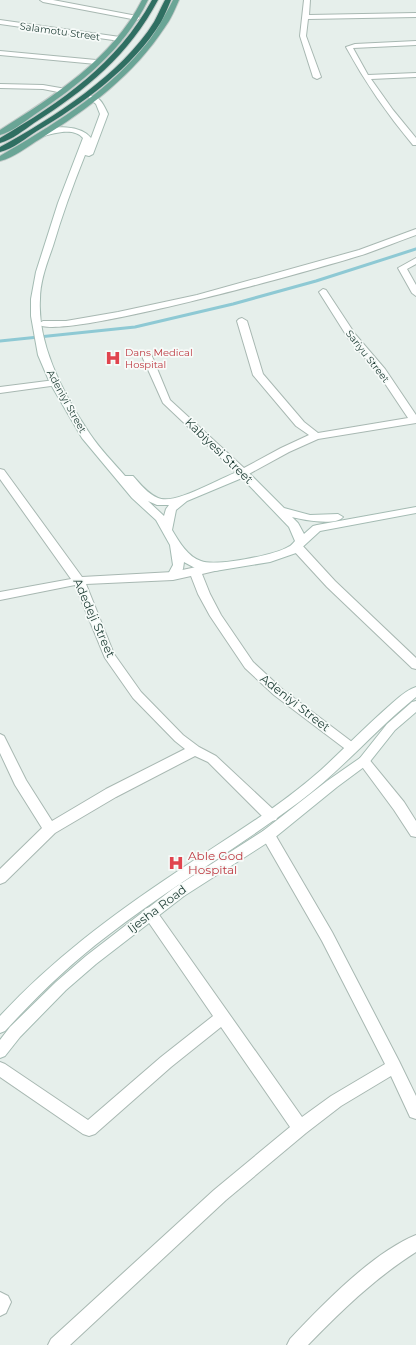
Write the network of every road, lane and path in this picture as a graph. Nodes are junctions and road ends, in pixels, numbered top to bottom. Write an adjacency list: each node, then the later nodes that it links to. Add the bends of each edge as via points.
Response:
1 (43, 0): 9 (street)
2 (145, 0): 9 (main road)
3 (155, 0): 23 (highway, via 133,35 107,64 68,96)
4 (168, 0): 25 (highway, via 150,33 120,66 46,123)
5 (176, 0): 20 (main road, via 169,17 154,39 137,59)
6 (307, 0): 8 (street)
7 (416, 15): 8 (street)
8 (304, 17): 16 (street, via 303,36)
9 (136, 18): 11 (main road)
10 (0, 22): 11 (street, Salamotu Street)
11 (120, 40): 14 (main road)
12 (416, 43): 17 (street, via 350,46)
13 (0, 53): 14 (street)
14 (96, 62): 19 (main road)
15 (416, 75): 17 (street)
16 (318, 77)
17 (366, 77): 24 (street, via 390,112)
18 (0, 86): 19 (street, via 43,87)
19 (63, 91): 21 (main road)
20 (93, 98): 22 (main road); 32 (street, Adeniyi Street, via 99,103 104,114 47,272)
21 (0, 133)
22 (43, 134): 26 (main road); 32 (street, Adeniyi Street, via 74,130 87,138 40,272 35,299)
23 (0, 140)
24 (416, 143)
25 (0, 150)
26 (0, 159)
27 (416, 232): 32 (street, via 362,252 199,297 111,316)
28 (416, 261): 30 (street, via 402,266)
29 (323, 292): 37 (street, Sariyu Street, via 351,336 382,371)
30 (416, 293)
31 (242, 321): 38 (street, via 258,375 300,424)
32 (41, 326): 33 (street, Adeniyi Street)
33 (46, 354): 35 (street, Adeniyi Street); 41 (street, Adeniyi Street, via 64,390 91,433 133,482 158,502 167,503)
34 (146, 354): 40 (street, Kabiyesi Street, via 166,401)
35 (55, 383): 36 (street); 45 (street, Adeniyi Street, via 100,455 136,496 160,518)
36 (0, 390)
37 (415, 420): 38 (street)
38 (316, 436): 40 (street)
39 (0, 472): 51 (street, Adedeji Street)
40 (243, 473): 41 (street); 43 (street, Kabiyesi Street)
41 (184, 499): 45 (street, via 172,507)
42 (416, 505): 43 (street, via 322,518 299,516)
43 (276, 509): 47 (street, Kabiyesi Street, via 294,525)
44 (416, 510): 47 (street, via 323,526 313,531)
45 (167, 530): 46 (street, Adeniyi Street)
46 (173, 541): 48 (street, Adeniyi Street, via 193,562); 50 (street, via 179,557 177,570)
47 (299, 545): 48 (street, via 270,558); 53 (street, via 331,584)
48 (215, 567): 49 (street)
49 (195, 571): 50 (street); 57 (street, Adeniyi Street, via 216,616 249,665 278,692)
50 (173, 576): 51 (street)
51 (79, 581): 52 (street); 58 (street, Adedeji Street, via 109,655 118,670 157,716)
52 (0, 596)
53 (416, 666)
54 (416, 691): 57 (street, Ijesha Road)
55 (416, 705): 59 (street, Ijesha Road, via 391,726)
56 (0, 739): 61 (street, via 20,782)
57 (352, 748): 60 (street, Ijesha Road, via 296,798)
58 (195, 750): 60 (street, Adedeji Street, via 212,759); 61 (street)
59 (364, 761): 62 (street); 63 (street, Ijesha Road)
60 (271, 816): 67 (street, Ijesha Road, via 109,926 57,970)
61 (50, 828): 64 (street)
62 (416, 832)
63 (268, 835): 65 (street, Ijesha Road); 70 (street, via 312,909)
64 (0, 878)
65 (150, 913): 66 (street); 68 (street, Ijesha Road, via 60,986)
66 (223, 1017): 71 (street, via 166,1062 89,1129); 73 (street)
67 (1, 1025): 68 (street)
68 (15, 1032): 69 (street, Ijesha Road)
69 (0, 1051)
70 (394, 1066): 72 (street); 73 (street, via 336,1101)
71 (0, 1069)
72 (416, 1112)
73 (300, 1128): 77 (street, via 220,1195)
74 (416, 1243): 78 (street, via 397,1254 357,1285)
75 (0, 1301): 76 (street)
76 (0, 1307)
77 (57, 1345)
78 (296, 1345)

